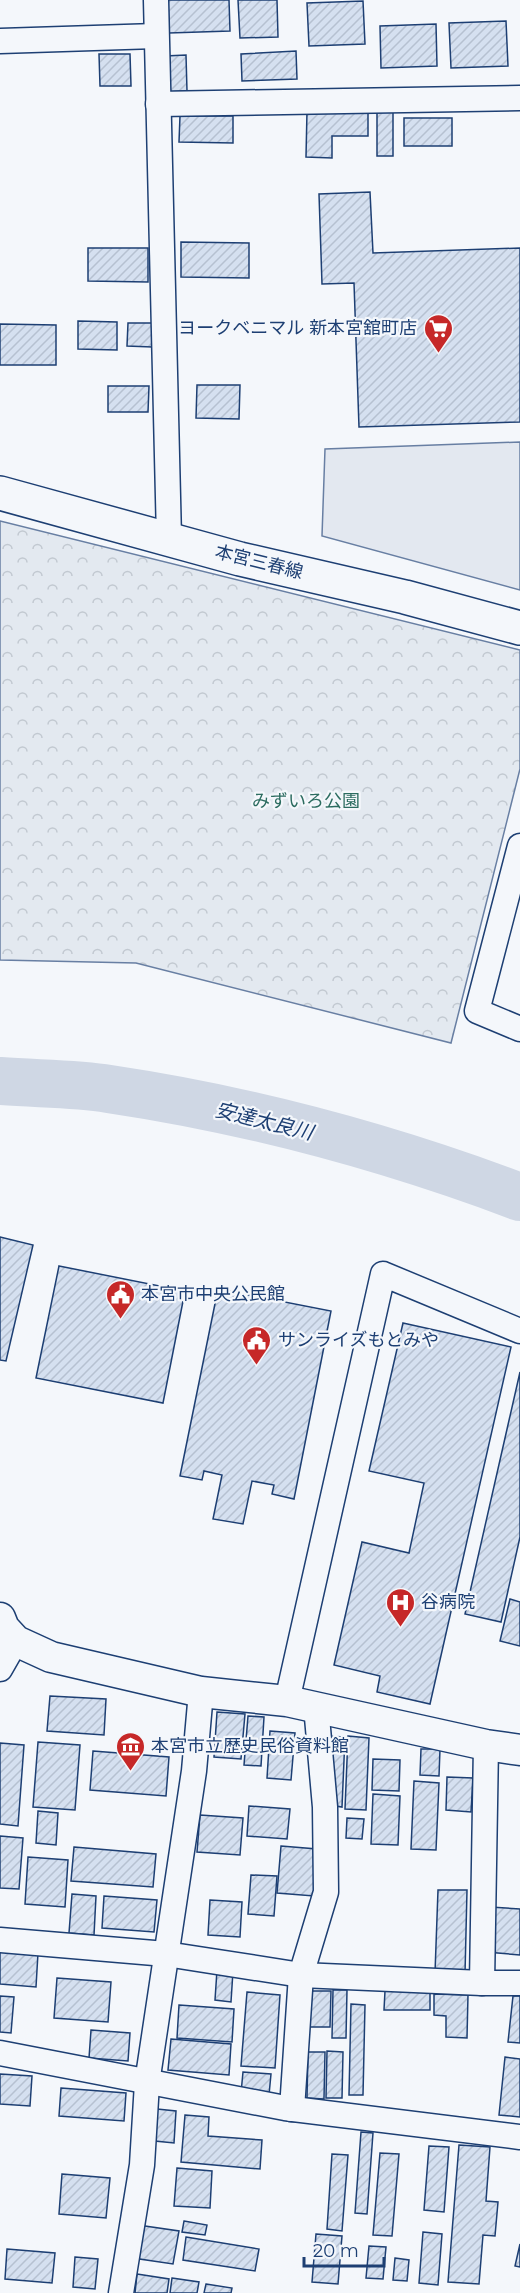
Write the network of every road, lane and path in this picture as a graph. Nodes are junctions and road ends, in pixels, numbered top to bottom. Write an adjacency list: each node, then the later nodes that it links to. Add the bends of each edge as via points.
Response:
1 (156, 0): 2 (street)
2 (156, 36): 3 (street); 5 (street)
3 (0, 41)
4 (520, 98): 5 (street)
5 (158, 104): 7 (street)
6 (0, 493): 7 (main road, 本宮三春線)
7 (169, 539): 8 (main road, 本宮三春線)
8 (520, 628)
9 (520, 846): 10 (street, via 477,1011)
10 (520, 1029)
11 (520, 1331): 15 (street, via 383,1274)
12 (8, 1630): 13 (street); 14 (street, via 51,1657)
13 (0, 1669)
14 (201, 1692): 15 (street); 20 (street, via 194,1771)
15 (287, 1701): 16 (street)
16 (316, 1706): 17 (street); 21 (street, via 325,1807 326,1892)
17 (486, 1745): 18 (street); 22 (street)
18 (520, 1750)
19 (0, 1940): 20 (street)
20 (166, 1954): 21 (street); 25 (street)
21 (301, 1975): 22 (street); 26 (street)
22 (482, 1983): 23 (street)
23 (520, 1983)
24 (0, 2053): 25 (street)
25 (147, 2083): 26 (street); 28 (street, via 142,2165)
26 (292, 2109): 27 (street)
27 (520, 2137)
28 (121, 2293)

